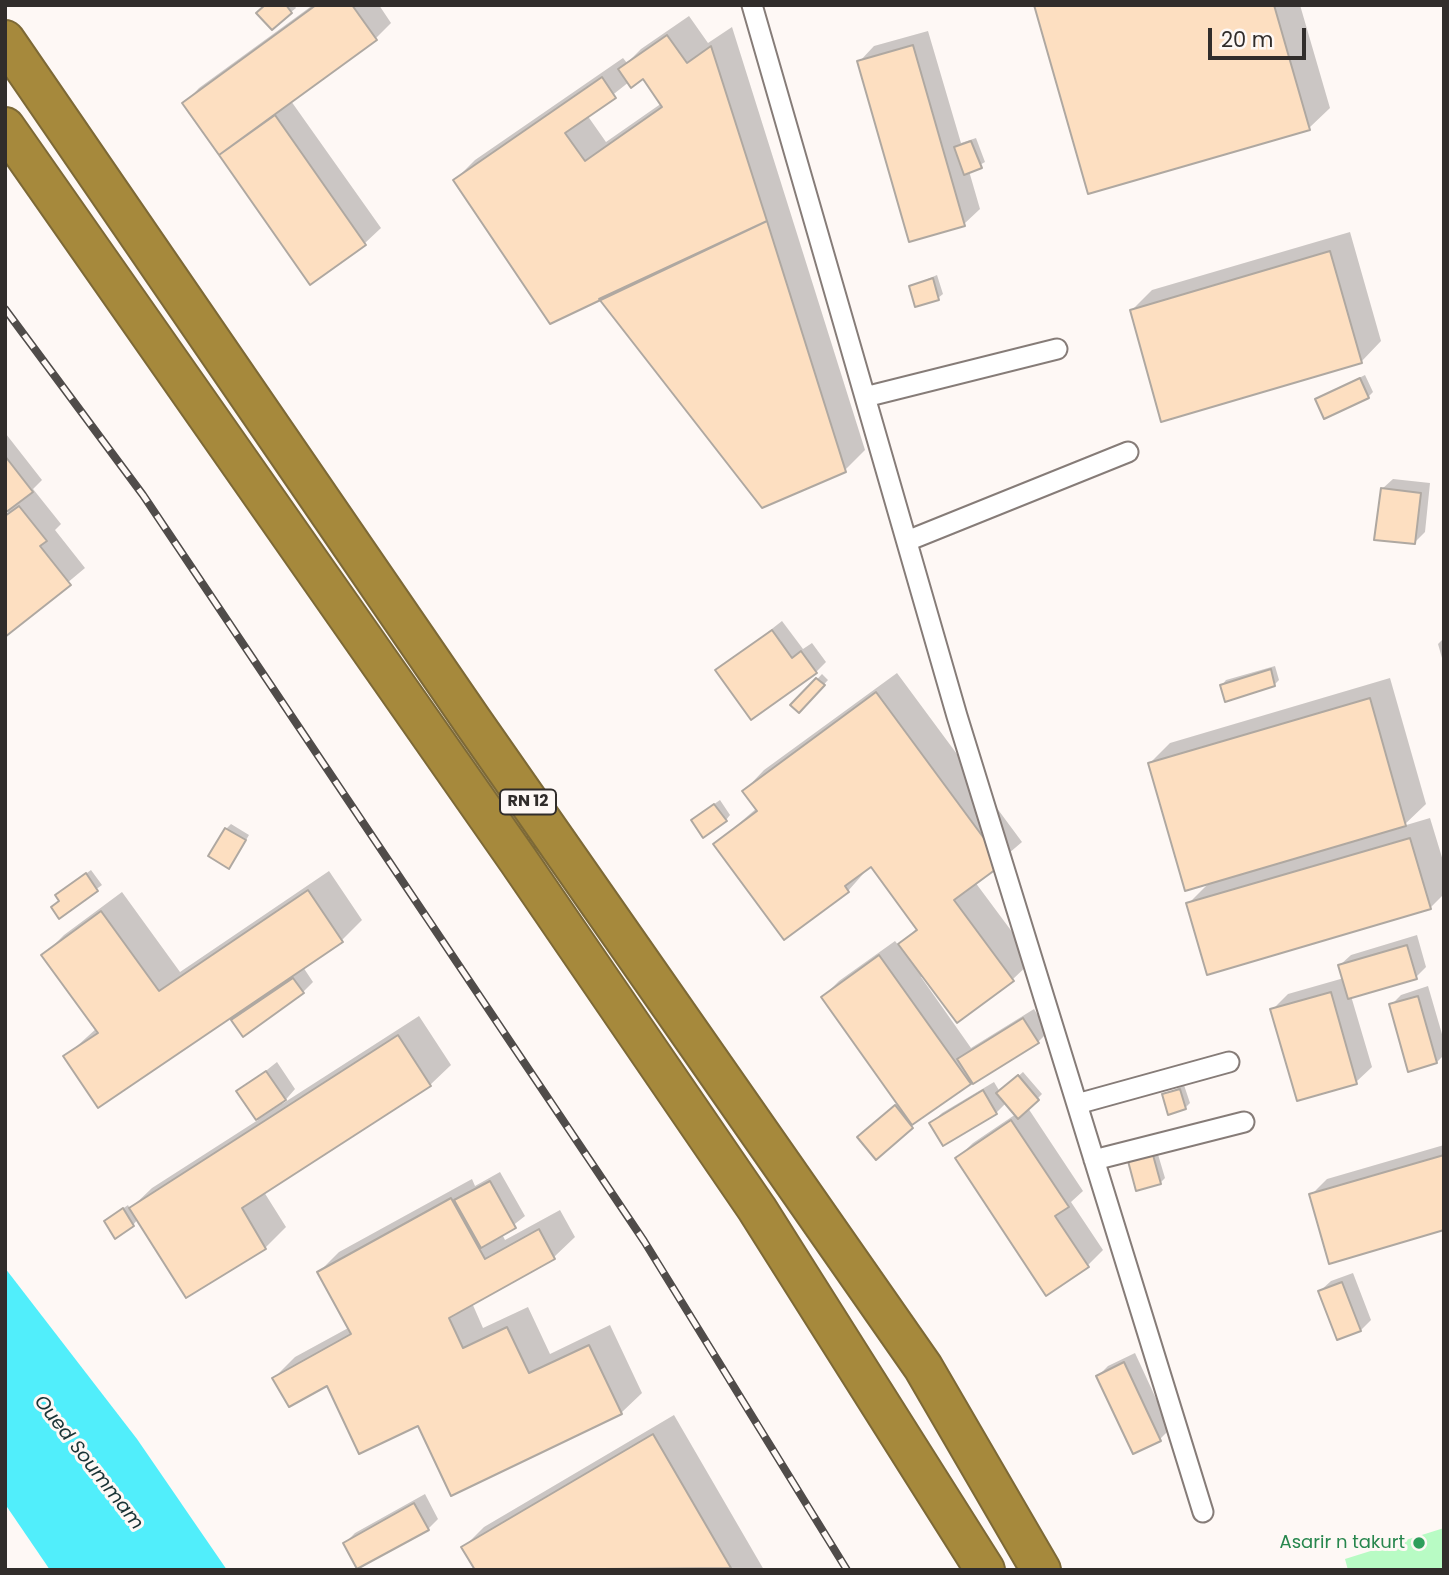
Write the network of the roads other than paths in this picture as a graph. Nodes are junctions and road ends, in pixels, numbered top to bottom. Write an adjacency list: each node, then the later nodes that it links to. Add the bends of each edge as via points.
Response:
1 (752, 5): 5 (lane)
2 (5, 40): 14 (highway, RN 12, via 923,1367)
3 (5, 127): 13 (highway, RN 12, via 757,1209)
4 (1058, 349): 5 (lane)
5 (865, 397): 7 (lane)
6 (1128, 452): 7 (lane)
7 (907, 541): 9 (lane)
8 (1229, 1062): 9 (lane)
9 (1077, 1104): 11 (lane)
10 (1244, 1122): 11 (lane)
11 (1094, 1160): 12 (lane)
12 (1203, 1512)
13 (985, 1570)
14 (1041, 1570)

